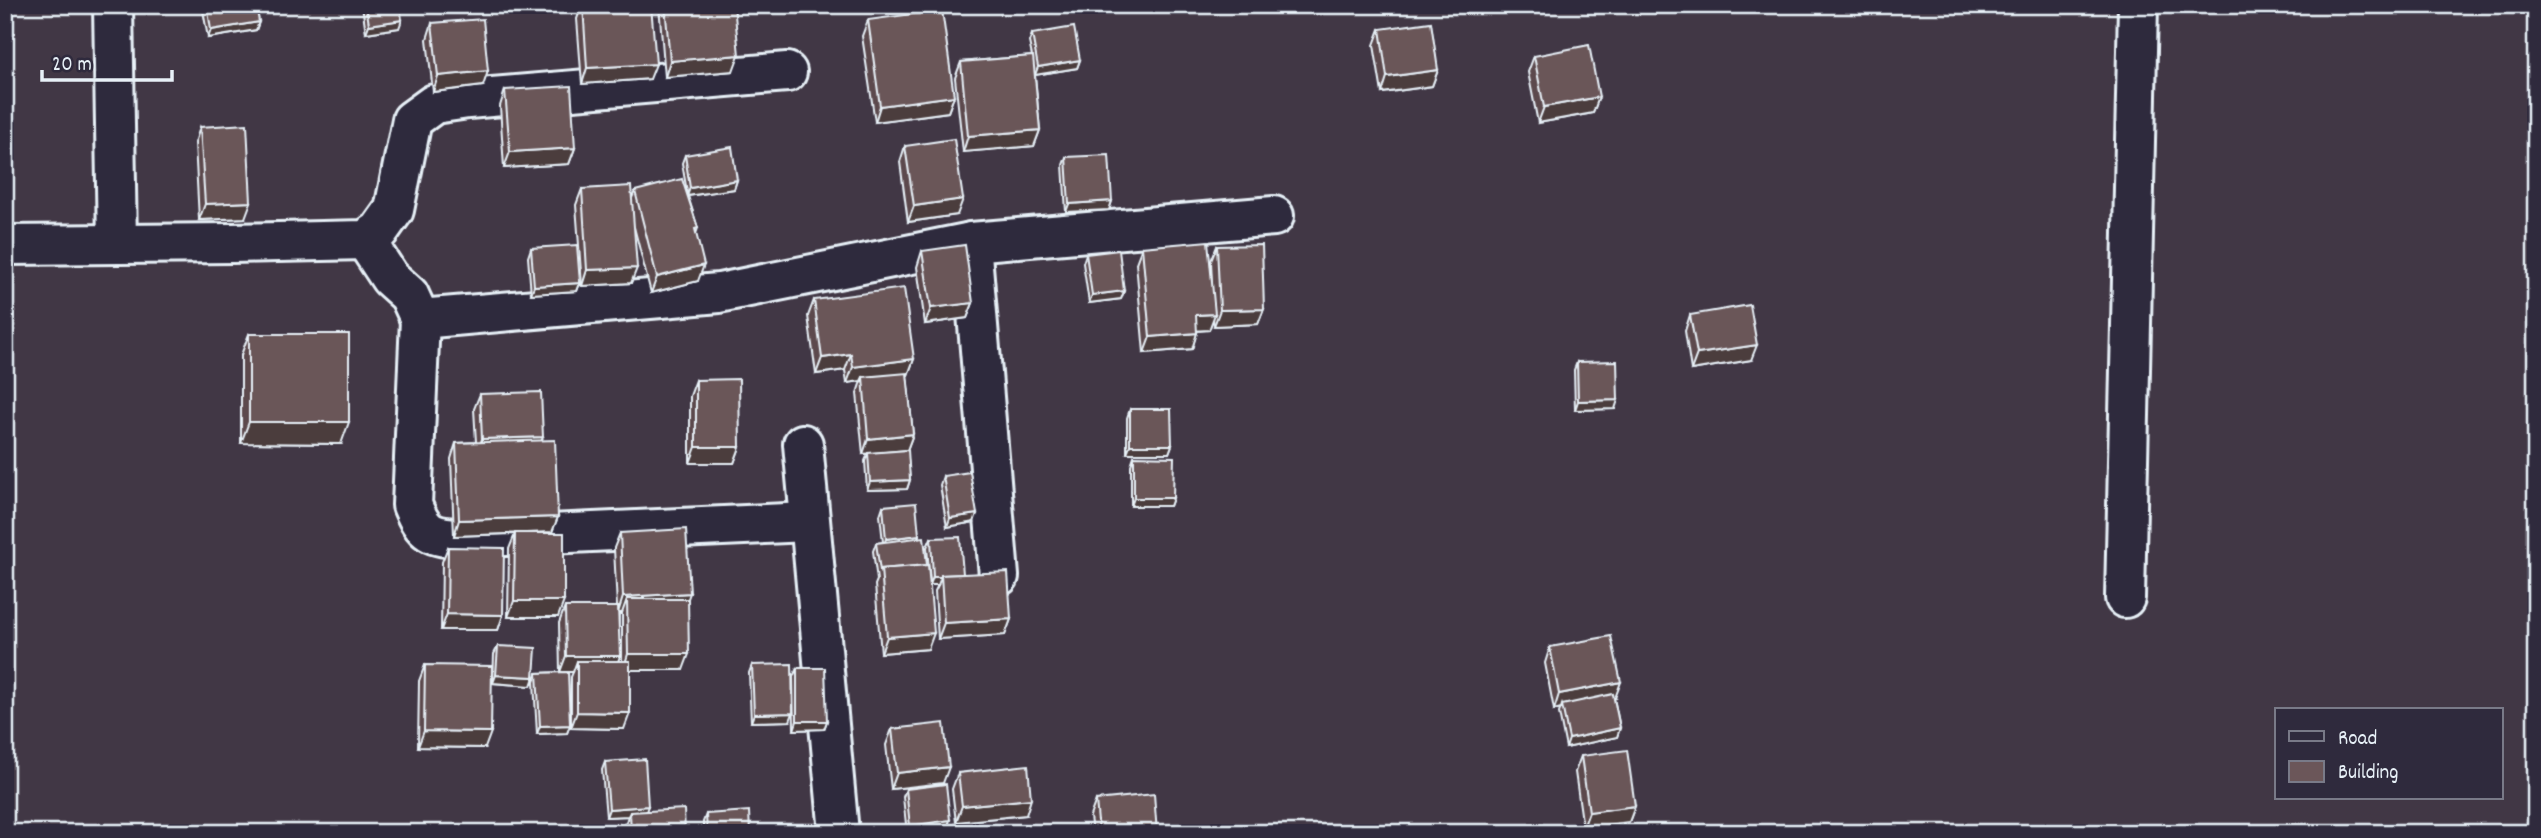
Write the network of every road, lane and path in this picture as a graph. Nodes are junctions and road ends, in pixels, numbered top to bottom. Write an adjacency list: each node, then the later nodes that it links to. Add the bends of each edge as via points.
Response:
1 (113, 5): 8 (street)
2 (2138, 5): 13 (street)
3 (787, 72): 5 (street, via 434,104 412,120 394,210 379,231)
4 (1274, 216): 6 (street)
5 (365, 240): 8 (street); 9 (street, via 390,278 410,295)
6 (971, 242): 9 (street, via 719,293); 12 (street)
7 (5, 244): 8 (street)
8 (117, 244)
9 (420, 319): 11 (street, via 412,505 420,525 436,537)
10 (803, 444): 11 (street)
11 (808, 522): 14 (street)
12 (999, 576)
13 (2125, 598)
14 (839, 833)

